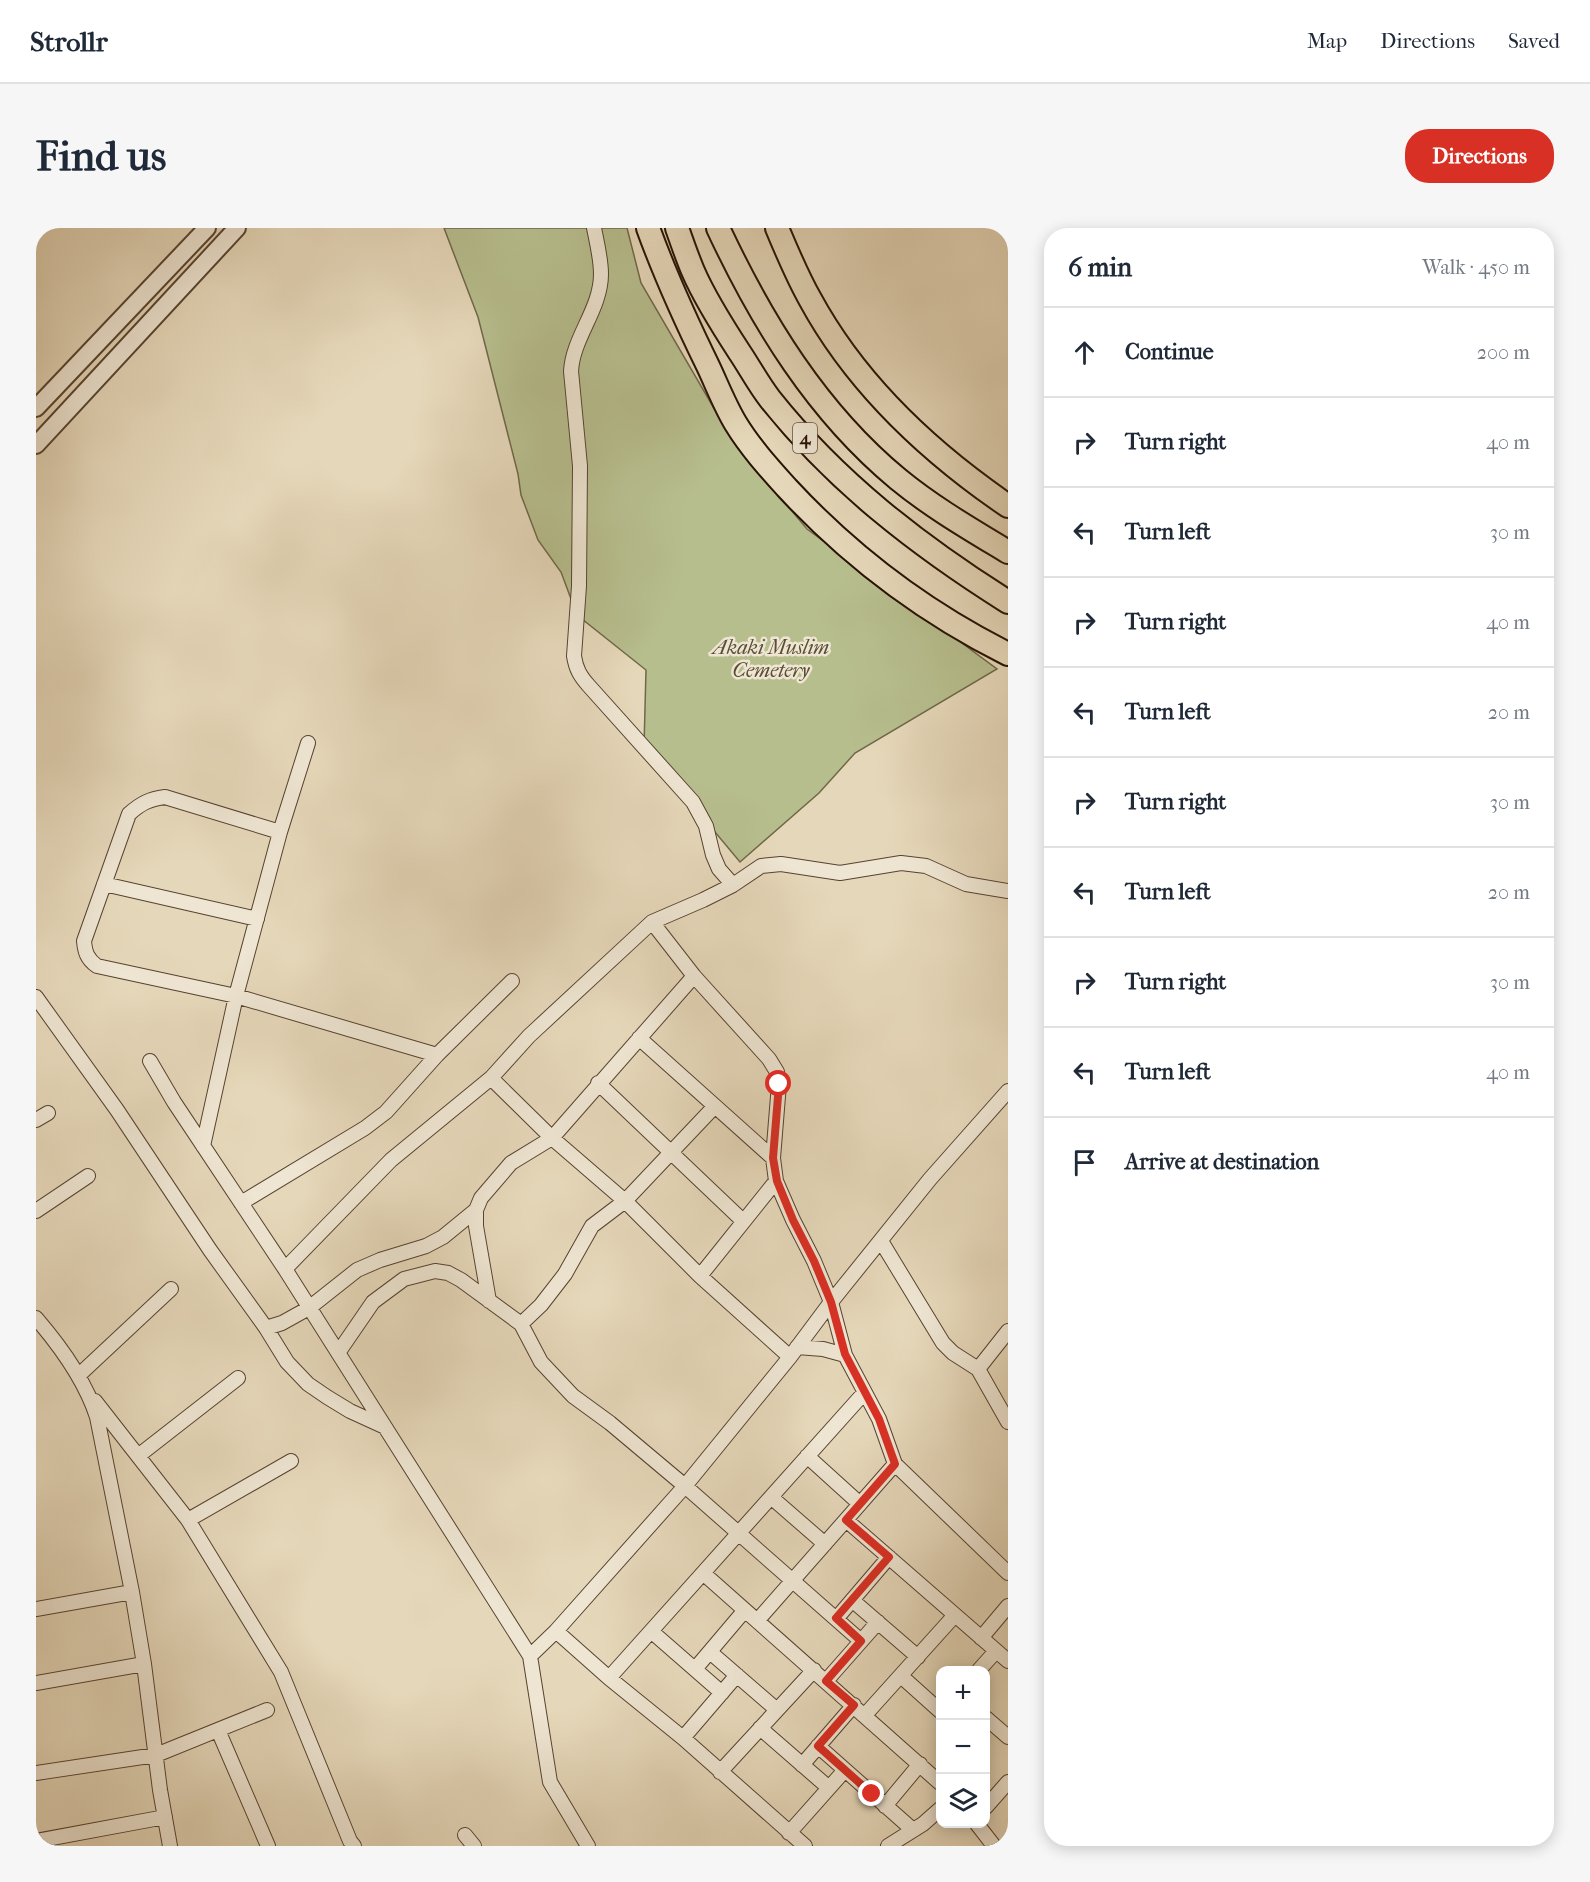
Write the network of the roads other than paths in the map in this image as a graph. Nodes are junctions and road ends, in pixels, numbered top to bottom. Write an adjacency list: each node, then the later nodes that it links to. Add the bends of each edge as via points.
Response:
1 (207, 228): 8 (street)
2 (237, 228): 9 (street)
3 (594, 228): 17 (street, via 601,276 571,371 580,466 575,666 584,681 693,802 706,825 712,855)
4 (648, 228): 13 (highway, via 682,313 735,423 767,465 816,519 858,557 967,634)
5 (677, 228): 12 (highway, 4, via 693,272 727,334 770,398 822,457 858,493 917,541)
6 (718, 228): 11 (highway, 4, via 771,330 845,429 897,479)
7 (777, 228): 10 (highway, via 809,298 861,373 928,446)
8 (36, 408)
9 (36, 445)
10 (1008, 506)
11 (1008, 552)
12 (1004, 598)
13 (1008, 654)
14 (308, 743): 15 (street)
15 (280, 832): 16 (street, via 165,797 149,800 129,814); 19 (street)
16 (104, 884): 19 (street); 23 (street, via 84,941 89,960 97,966)
17 (733, 885): 18 (street, via 760,866 782,864 840,873 901,863 926,866 966,884); 20 (street)
18 (1008, 891)
19 (256, 919): 23 (street)
20 (652, 922): 21 (street); 28 (street, via 529,1036)
21 (694, 976): 25 (street); 35 (street, via 777,1072)
22 (512, 981): 26 (street)
23 (236, 996): 26 (street); 33 (street)
24 (36, 997): 52 (street)
25 (639, 1038): 29 (street); 31 (street)
26 (437, 1055): 39 (street, via 372,1123)
27 (150, 1061): 33 (street)
28 (491, 1078): 32 (street); 44 (street, via 391,1160)
29 (598, 1083): 32 (street); 34 (street)
30 (1008, 1090): 43 (street)
31 (715, 1106): 34 (street); 35 (street)
32 (552, 1138): 38 (street); 40 (street, via 512,1163 481,1198)
33 (203, 1146): 39 (street)
34 (671, 1152): 38 (street); 42 (street)
35 (773, 1158): 37 (street)
36 (88, 1176): 41 (street)
37 (777, 1181): 42 (street); 48 (street)
38 (625, 1201): 45 (street); 51 (street, via 592,1226 565,1274)
39 (241, 1203): 44 (street)
40 (476, 1210): 47 (street); 49 (street, via 426,1246 357,1270)
41 (36, 1211)
42 (743, 1221): 45 (street)
43 (881, 1241): 48 (street); 57 (street, via 943,1343)
44 (285, 1269): 49 (street)
45 (700, 1276): 54 (street)
46 (171, 1289): 58 (street)
47 (489, 1301): 51 (street); 55 (street, via 448,1273 435,1271 412,1276 373,1302)
48 (831, 1302): 54 (street); 56 (street)
49 (309, 1308): 52 (street); 55 (street)
50 (36, 1318): 58 (street)
51 (521, 1324): 68 (street, via 555,1380)
52 (266, 1329): 63 (street, via 287,1362 308,1384 350,1411)
53 (1008, 1331): 57 (street)
54 (794, 1352): 56 (street, via 823,1349); 68 (street)
55 (338, 1353): 63 (street)
56 (845, 1354): 60 (street)
57 (978, 1369): 62 (street)
58 (79, 1375): 61 (street)
59 (238, 1378): 64 (street)
60 (864, 1393): 65 (street); 67 (street, via 879,1419)
61 (90, 1394): 64 (street); 79 (street)
62 (1008, 1422)
63 (385, 1427): 94 (street)
64 (138, 1456): 71 (street)
65 (807, 1456): 69 (street); 70 (street)
66 (291, 1461): 71 (street)
67 (895, 1464): 70 (street); 77 (street)
68 (685, 1486): 73 (street); 88 (street)
69 (771, 1497): 73 (street); 74 (street)
70 (860, 1504): 72 (street)
71 (188, 1520): 135 (street, via 280,1672)
72 (846, 1520): 74 (street); 75 (street)
73 (738, 1533): 76 (street); 78 (street)
74 (825, 1544): 78 (street)
75 (889, 1557): 80 (street); 84 (street)
76 (703, 1573): 83 (street); 89 (street)
77 (1008, 1573)
78 (792, 1581): 85 (street); 86 (street)
79 (132, 1592): 82 (street); 97 (street)
80 (852, 1600): 85 (street); 87 (street)
81 (1008, 1606): 90 (street)
82 (36, 1609)
83 (745, 1610): 86 (street); 93 (street)
84 (955, 1615): 90 (street); 95 (street)
85 (836, 1618): 91 (street)
86 (757, 1621): 100 (street)
87 (878, 1622): 91 (street); 95 (street)
88 (556, 1631): 94 (street); 103 (street)
89 (651, 1631): 99 (street); 103 (street)
90 (981, 1638): 92 (street)
91 (861, 1641): 104 (street)
92 (996, 1651): 96 (street); 98 (street)
93 (710, 1652): 99 (street); 101 (street)
94 (530, 1656): 138 (street, via 549,1782)
95 (918, 1657): 102 (street)
96 (1008, 1662)
97 (144, 1664): 105 (street); 118 (street)
98 (983, 1666)
99 (695, 1669): 106 (street)
100 (814, 1670): 104 (street); 110 (street)
101 (737, 1675): 106 (street); 110 (street)
102 (901, 1676): 108 (street); 111 (street)
103 (609, 1678): 116 (street)
104 (826, 1681): 107 (street)
105 (36, 1683)
106 (722, 1692): 116 (street)
107 (854, 1705): 111 (street); 117 (street)
108 (936, 1707)
109 (267, 1710): 114 (street)
110 (777, 1710): 113 (street)
111 (865, 1716): 120 (street)
112 (988, 1720): 115 (street)
113 (760, 1728): 119 (street); 123 (street)
114 (218, 1730): 118 (street); 137 (street)
115 (1008, 1737)
116 (683, 1738): 123 (street)
117 (818, 1746): 119 (street); 122 (street)
118 (156, 1755): 121 (street); 130 (street)
119 (802, 1764): 126 (street)
120 (920, 1764): 124 (street); 128 (street)
121 (37, 1769)
122 (845, 1770): 126 (street); 128 (street)
123 (720, 1772): 133 (street)
124 (936, 1774)
125 (1008, 1782): 127 (street)
126 (829, 1788): 133 (street)
127 (990, 1802)
128 (885, 1806): 132 (street)
129 (936, 1812): 132 (street)
130 (165, 1817): 134 (street); 136 (street)
131 (980, 1828): 141 (street)
132 (913, 1830): 140 (street)
133 (789, 1833): 139 (street)
134 (36, 1841)
135 (350, 1844)
136 (170, 1846)
137 (268, 1846)
138 (588, 1846)
139 (805, 1846)
140 (888, 1846)
141 (994, 1846)

